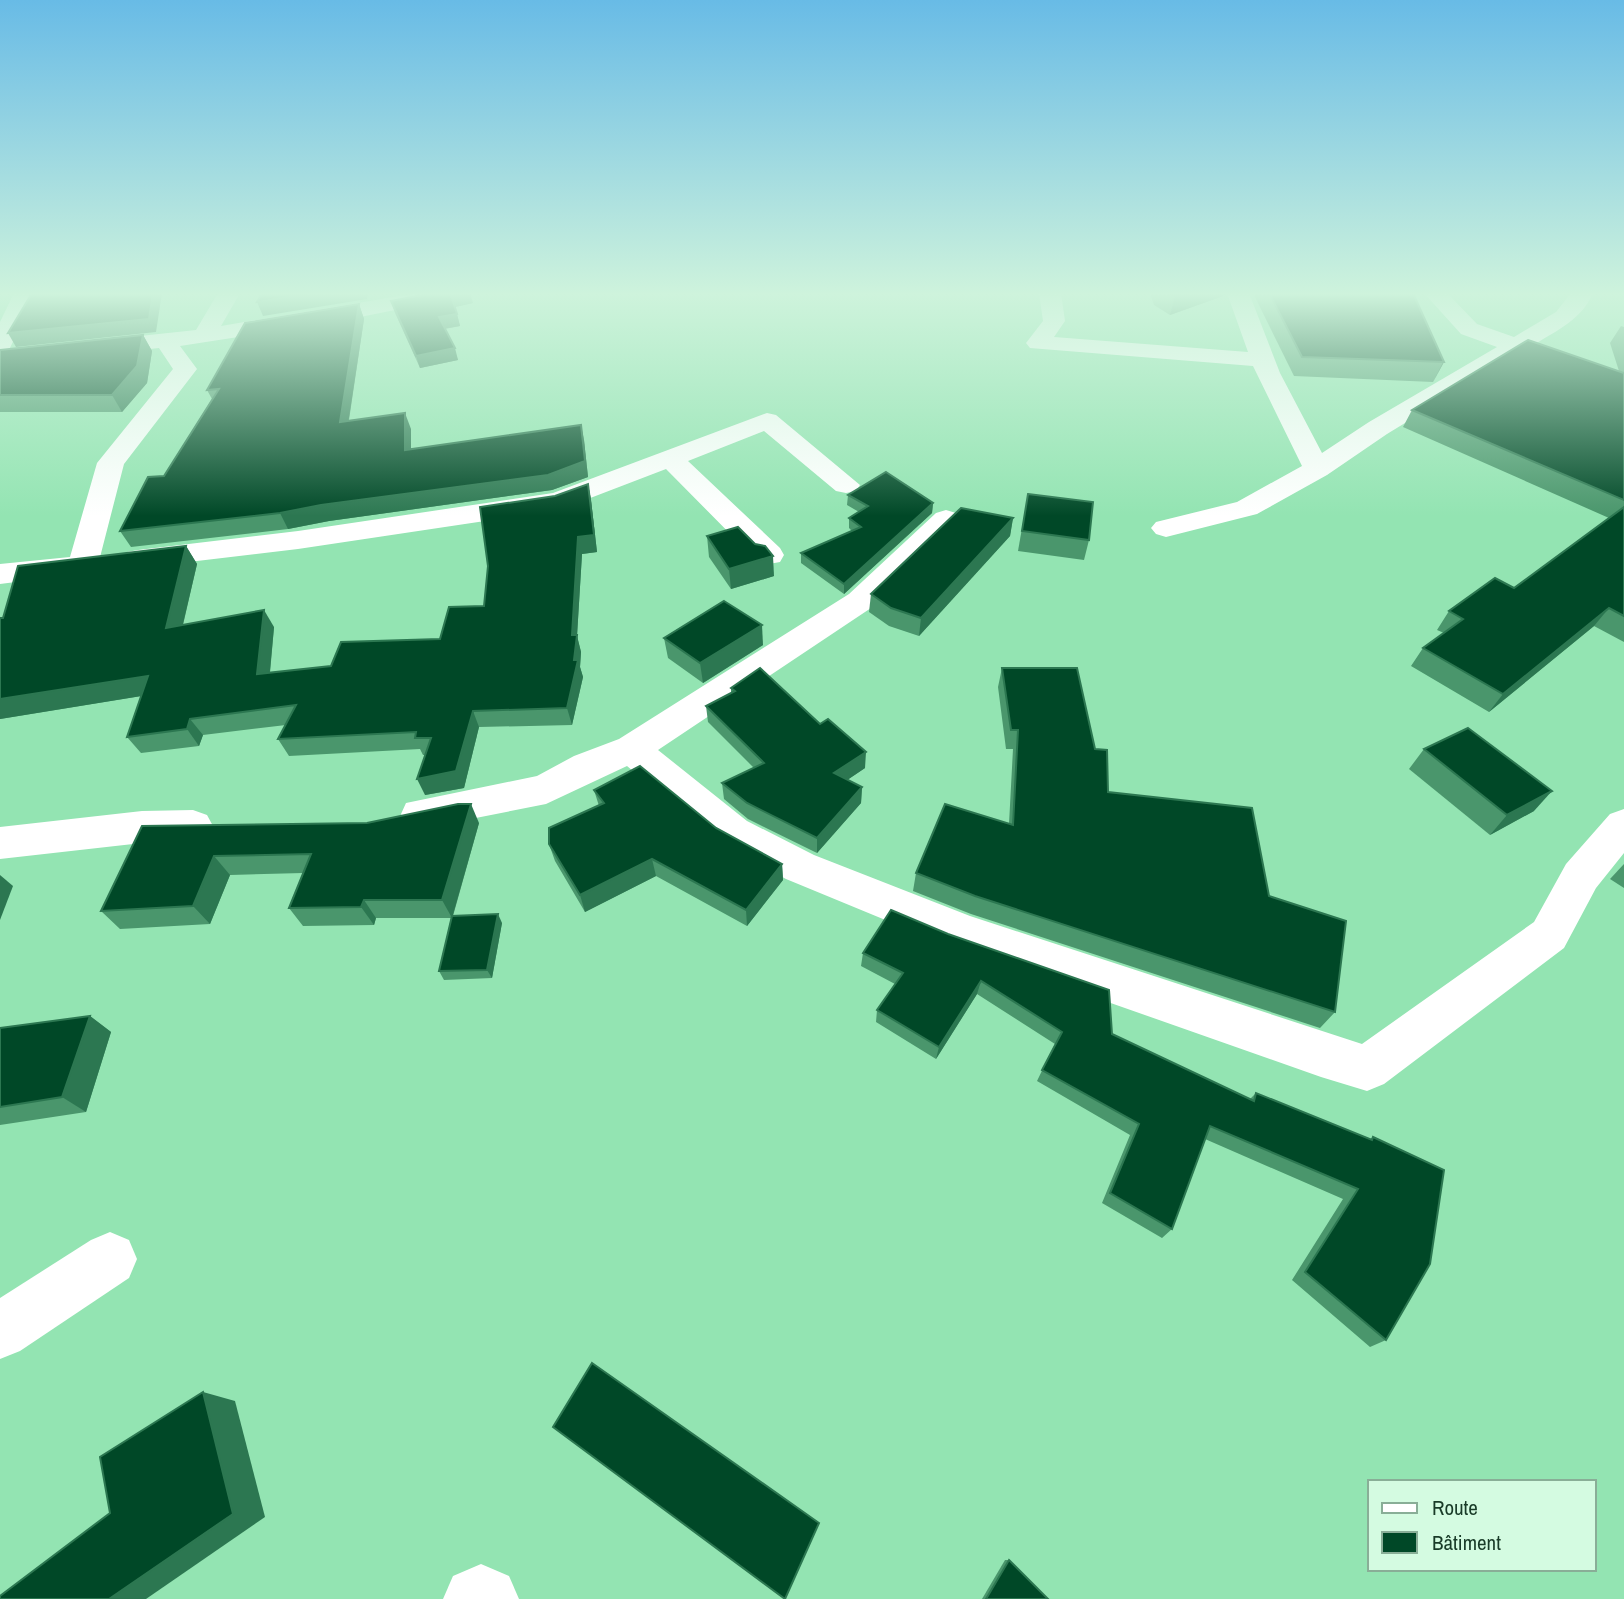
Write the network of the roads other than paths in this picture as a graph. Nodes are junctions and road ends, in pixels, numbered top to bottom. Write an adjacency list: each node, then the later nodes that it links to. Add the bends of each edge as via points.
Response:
1 (184, 368): 12 (street, via 111,463)
2 (1267, 368): 7 (street)
3 (1478, 368): 7 (street)
4 (1578, 368): 5 (street)
5 (1624, 384)
6 (671, 458): 8 (street, via 767,421); 11 (street); 12 (street, via 559,501 311,538)
7 (1317, 469): 10 (street, via 1247,508)
8 (846, 485)
9 (947, 519): 14 (street, via 860,601)
10 (1166, 528)
11 (769, 555)
12 (83, 565): 13 (street)
13 (0, 574)
14 (632, 749): 15 (street, via 587,766 546,789); 17 (street, via 733,832 800,867 961,932 1367,1068 1549,935 1581,876)
15 (390, 820)
16 (225, 825): 18 (street, via 142,827)
17 (1624, 825)
18 (0, 843)
19 (110, 1259): 20 (street)
20 (0, 1331)
21 (476, 1599): 22 (street)
22 (486, 1599)

